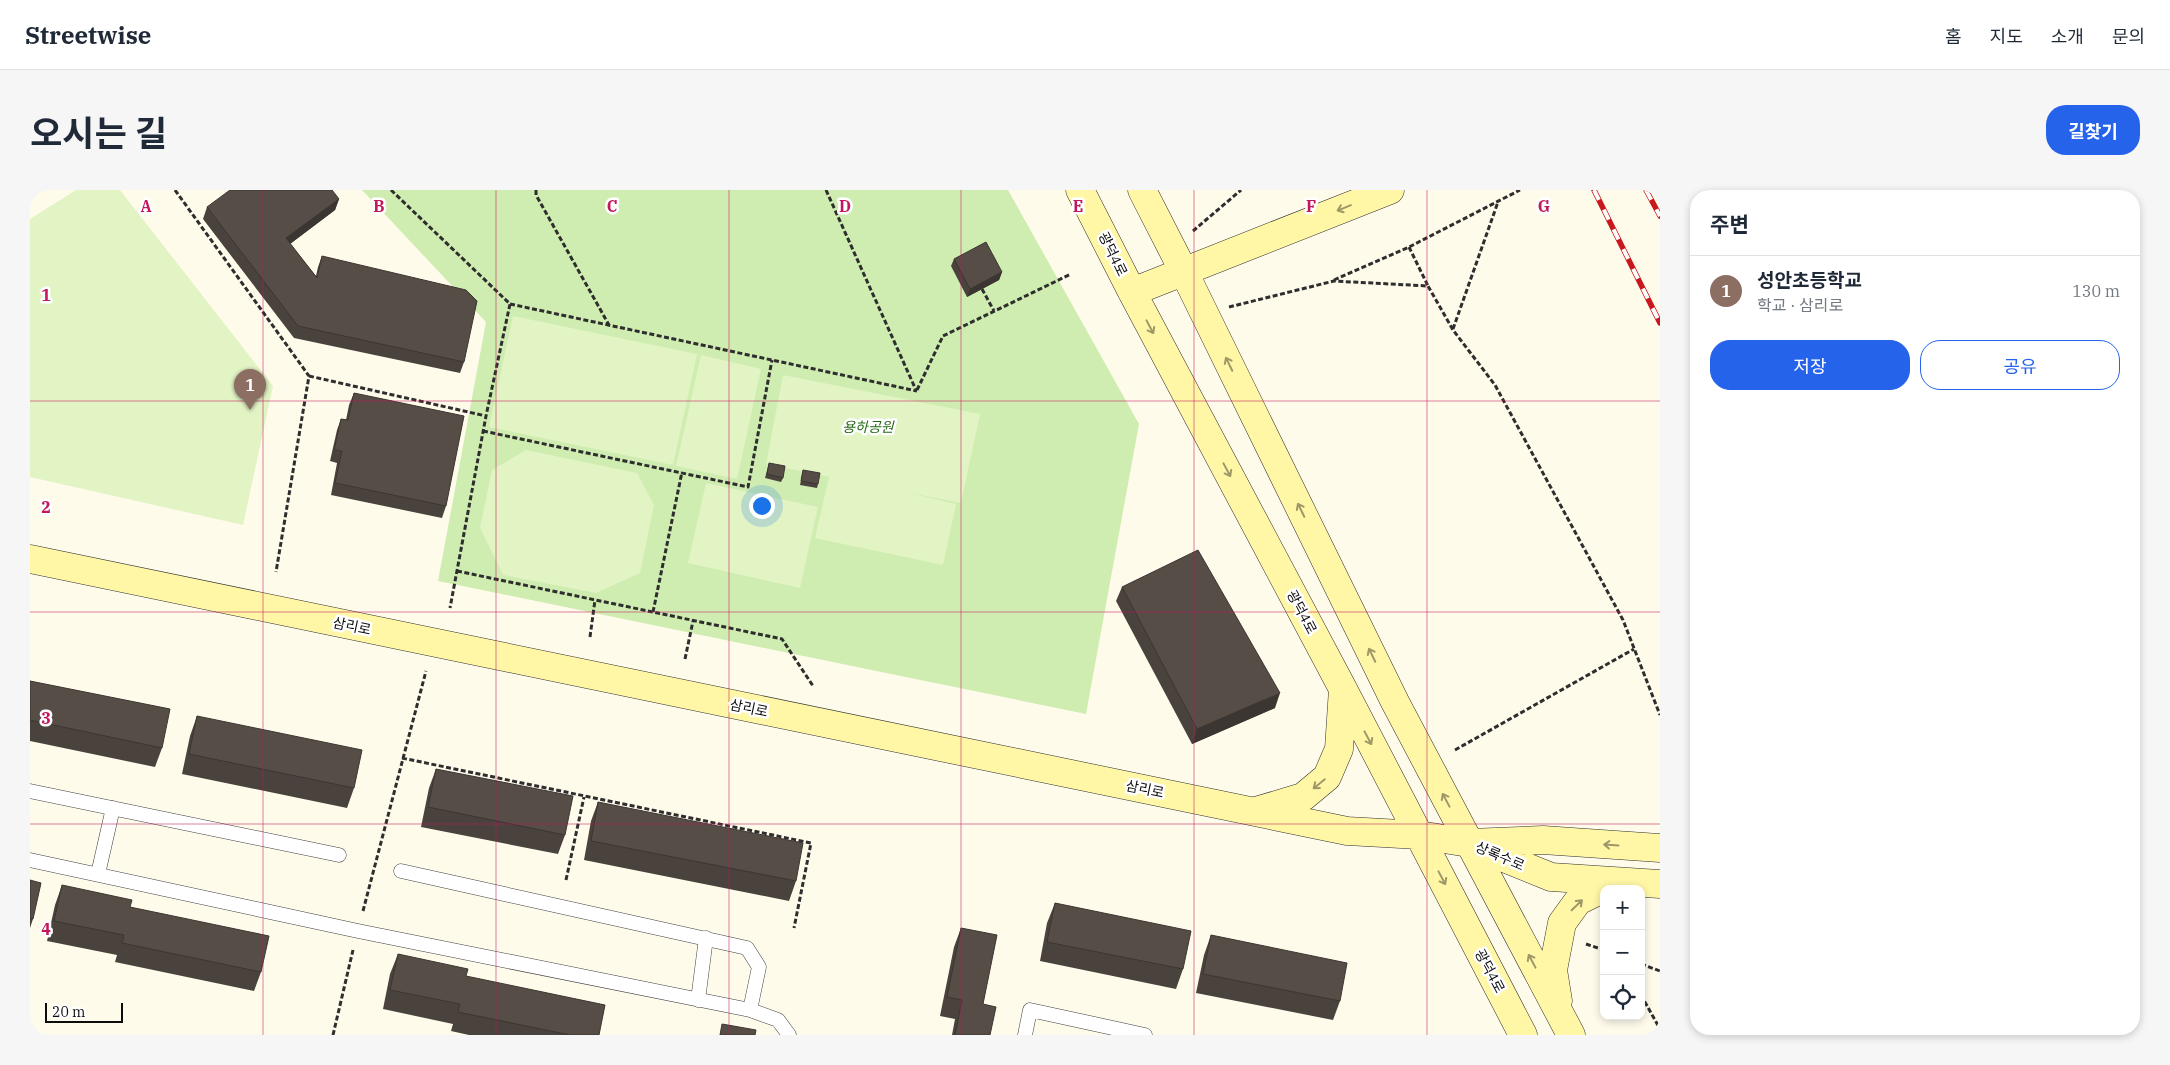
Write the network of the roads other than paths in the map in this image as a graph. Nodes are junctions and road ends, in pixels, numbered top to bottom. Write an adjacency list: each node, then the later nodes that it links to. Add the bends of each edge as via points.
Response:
1 (1080, 190): 5 (main road, 광덕4로)
2 (1142, 190): 4 (main road)
3 (1390, 190): 4 (main road, one-way to 4)
4 (1184, 272): 5 (main road); 12 (main road, one-way to 4, via 1395,702)
5 (1132, 292): 7 (main road, 광덕4로, one-way to 7)
6 (30, 559): 10 (main road, 삼리로)
7 (1343, 689): 10 (main road, one-way to 10, via 1339,749 1327,777 1303,797); 11 (main road, 광덕4로, one-way to 11)
8 (30, 791): 9 (lane)
9 (113, 808): 14 (lane); 17 (lane)
10 (1254, 811): 11 (main road, 삼리로, via 1347,831)
11 (1419, 835): 12 (main road, 삼리로); 29 (main road, 광덕4로, one-way to 29)
12 (1469, 843): 13 (main road, 상록수로, one-way to 12, via 1543,840); 18 (main road, 상록수로, via 1551,877); 24 (main road, one-way to 12)
13 (1660, 848)
14 (338, 855)
15 (30, 860): 17 (lane)
16 (401, 871): 20 (lane)
17 (98, 874): 21 (lane)
18 (1618, 882): 19 (main road, 상록수로); 24 (main road, one-way to 18, via 1553,970 1562,923 1578,902)
19 (1660, 884)
20 (706, 938): 21 (lane); 22 (lane, via 747,948 760,968)
21 (698, 1000): 22 (lane)
22 (750, 1010): 23 (lane)
23 (778, 1020): 25 (lane); 26 (lane)
24 (1566, 1026)
25 (774, 1035)
26 (788, 1035)
27 (1025, 1035): 28 (lane, via 1030,1010)
28 (1146, 1035)
29 (1524, 1035)

